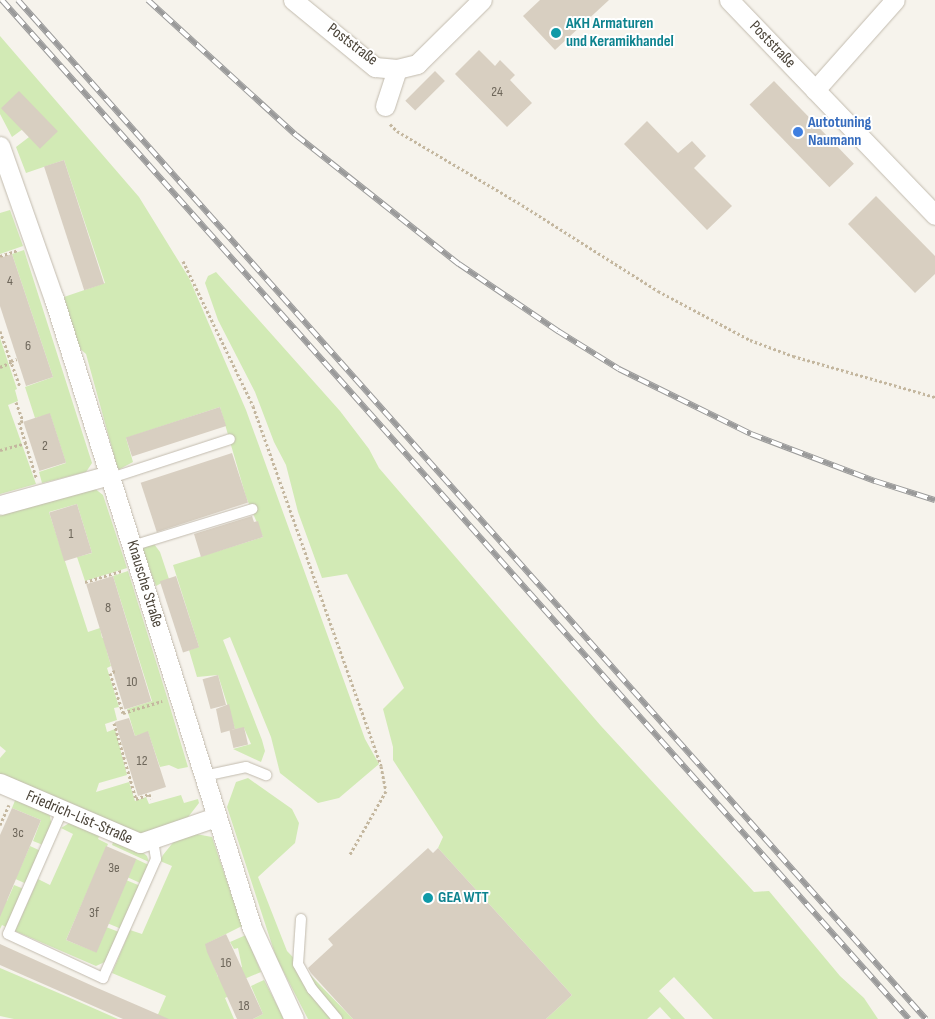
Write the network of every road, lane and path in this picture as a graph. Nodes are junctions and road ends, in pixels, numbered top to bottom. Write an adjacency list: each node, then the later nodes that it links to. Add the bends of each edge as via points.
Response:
1 (293, 0): 5 (street, Poststraße, via 375,67)
2 (482, 0): 5 (street, Poststraße, via 417,64)
3 (729, 0): 6 (street, Poststraße)
4 (895, 0): 6 (street)
5 (397, 69): 7 (street)
6 (815, 90): 9 (street, Poststraße)
7 (385, 106): 16 (path, via 386,119 397,131 658,291 750,340 792,356)
8 (0, 146): 21 (street, Knausche Straße)
9 (935, 215)
10 (183, 261): 40 (path, via 253,406 381,766 386,791)
11 (0, 331): 13 (path)
12 (17, 359): 13 (path)
13 (11, 362): 14 (path); 15 (path)
14 (0, 367)
15 (20, 387)
16 (935, 397)
17 (16, 402): 19 (path)
18 (230, 439): 21 (lane)
19 (26, 443): 20 (path); 22 (path)
20 (0, 450)
21 (111, 476): 22 (street); 25 (street, Knausche Straße)
22 (42, 494): 23 (street)
23 (0, 506)
24 (252, 509): 25 (lane)
25 (132, 546): 26 (street, Knausche Straße)
26 (138, 566): 27 (path); 31 (street, Knausche Straße)
27 (85, 582)
28 (115, 672): 30 (path, via 110,673)
29 (122, 693): 30 (path)
30 (117, 694): 31 (path, via 123,713)
31 (179, 695): 34 (street, Knausche Straße)
32 (114, 723): 36 (path, via 136,799 149,794)
33 (266, 775): 34 (lane, via 246,767)
34 (204, 776): 38 (street, Knausche Straße)
35 (0, 783): 37 (street, Friedrich-List-Straße)
36 (151, 799)
37 (62, 812): 39 (street, Friedrich-List-Straße, via 132,841); 39 (lane, via 8,934 104,978 156,859)
38 (216, 817): 39 (street, Friedrich-List-Straße); 42 (street, Knausche Straße, via 252,928)
39 (153, 840)
40 (350, 854)
41 (301, 919): 43 (lane, via 298,964 312,989)
42 (294, 1019)
43 (337, 1019)

